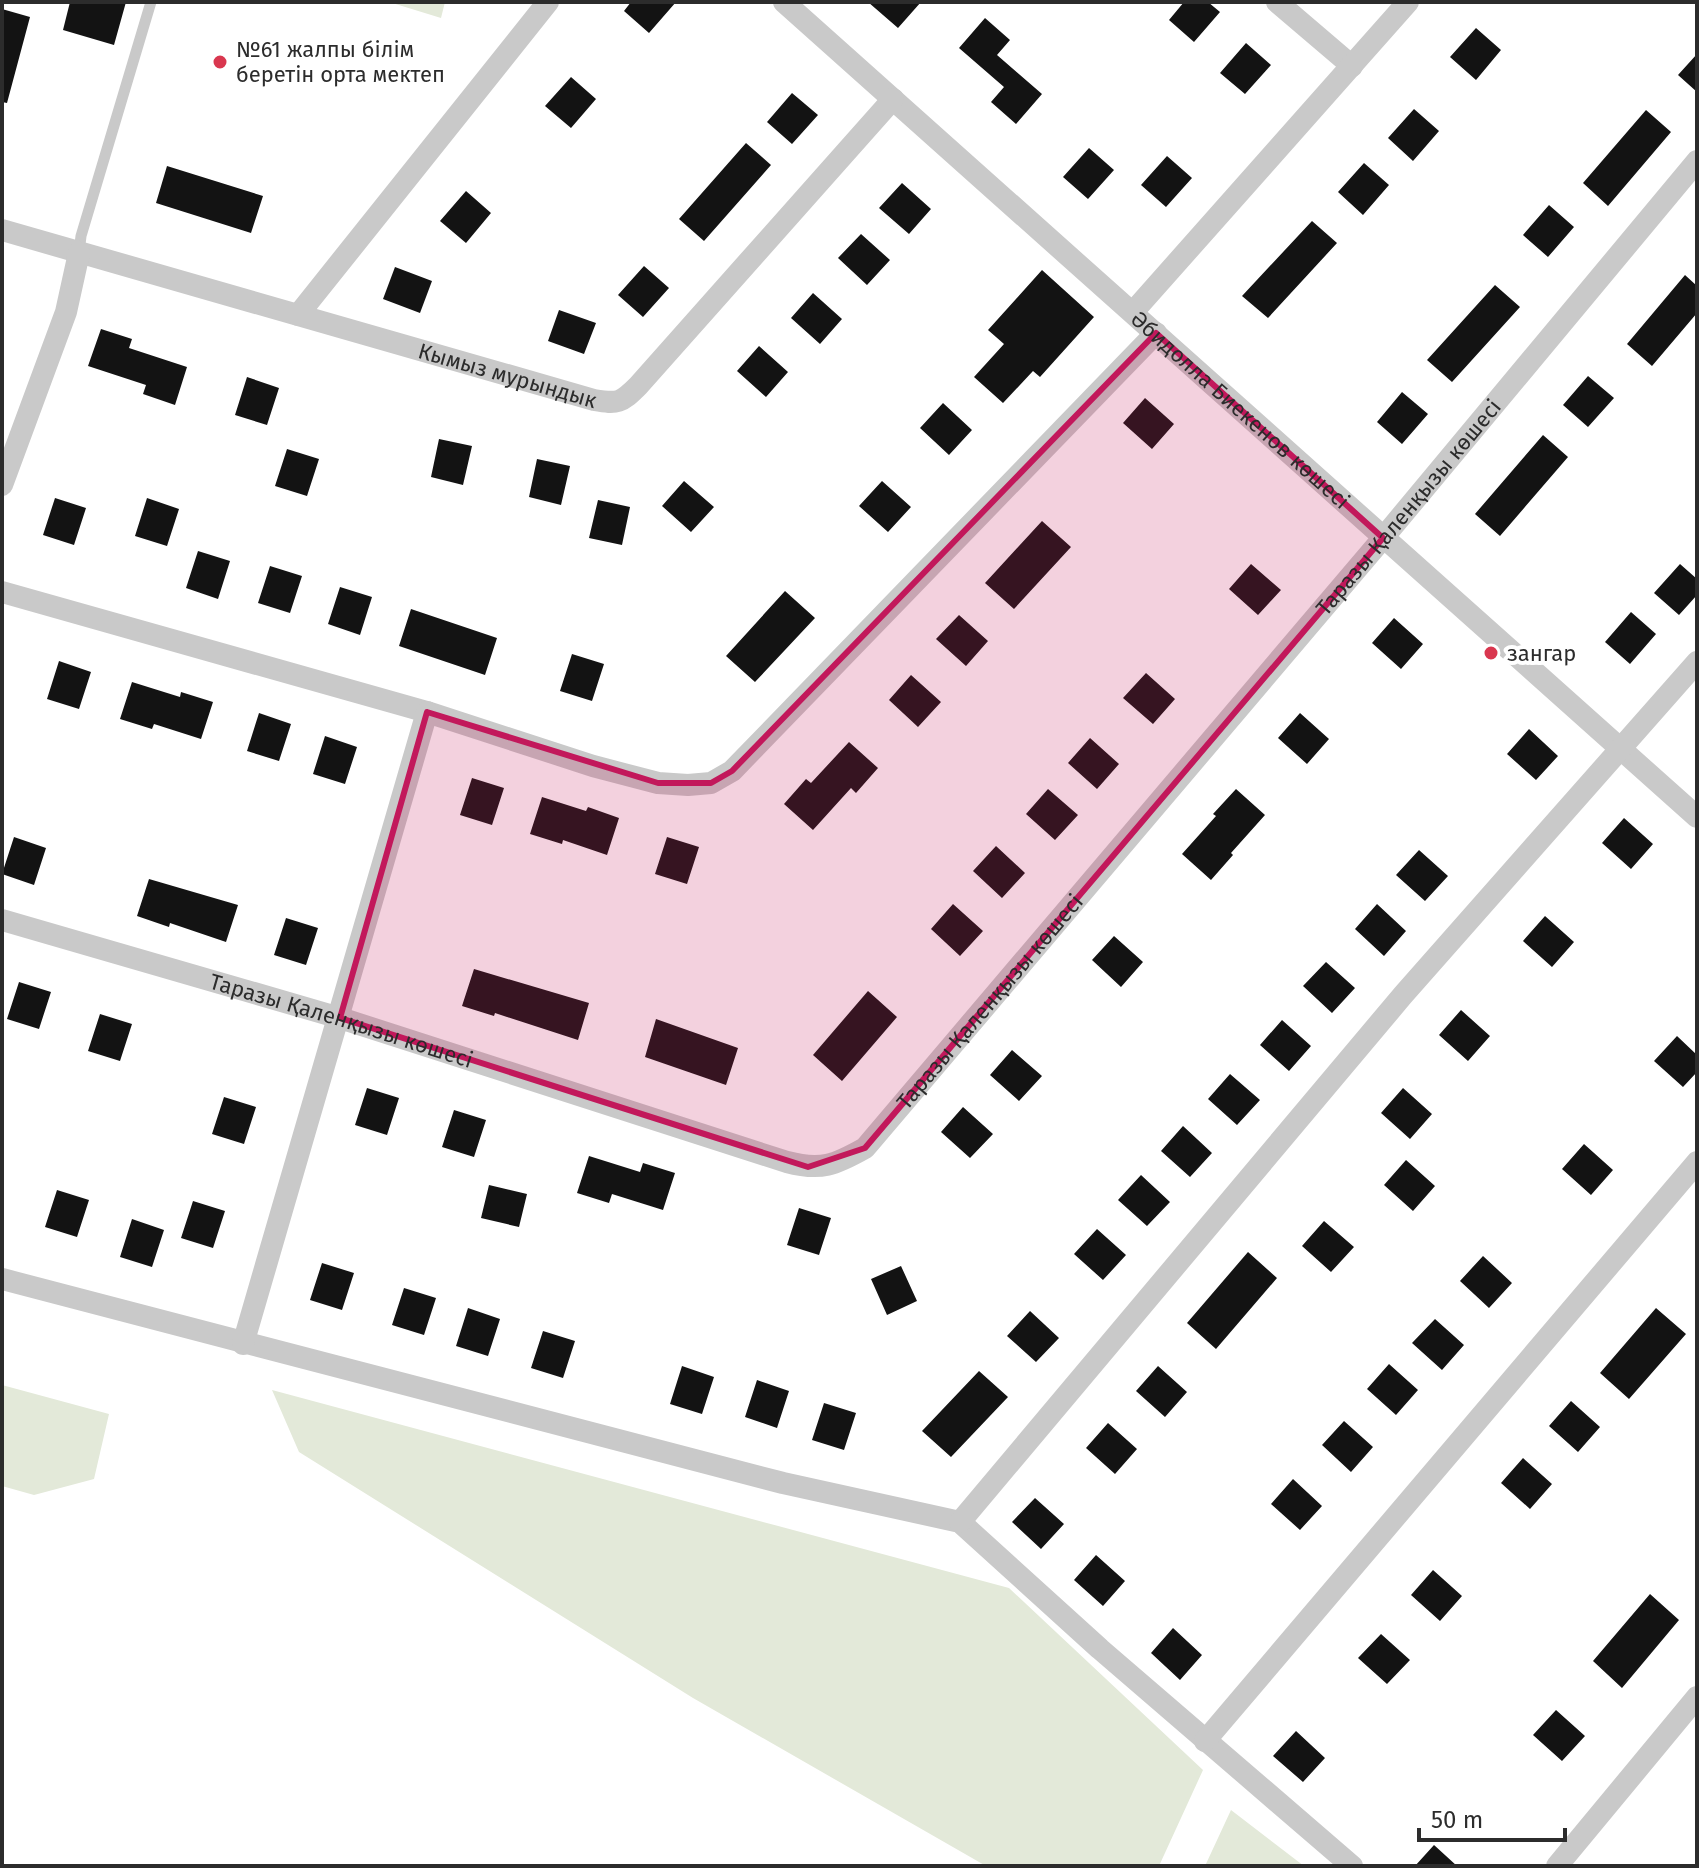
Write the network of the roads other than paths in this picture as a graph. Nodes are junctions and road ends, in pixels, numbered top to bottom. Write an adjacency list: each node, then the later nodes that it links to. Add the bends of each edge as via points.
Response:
1 (151, 2): 10 (lane)
2 (548, 2): 12 (street)
3 (784, 2): 7 (street, Әбидолла Биекенов көшесі)
4 (1277, 2): 6 (street)
5 (1408, 2): 6 (street)
6 (1352, 66): 11 (street)
7 (893, 99): 11 (street, Әбидолла Биекенов көшесі); 12 (street, Кымыз мурындык, via 623,401 594,400)
8 (1697, 161): 15 (street, Таразы Қаленқызы көшесі)
9 (2, 230): 10 (street, Кымыз мурындык)
10 (79, 253): 12 (street, Кымыз мурындык); 14 (street, via 66,312)
11 (1133, 312): 13 (street, Әбидолла Биекенов көшесі)
12 (298, 315)
13 (1156, 333): 15 (street, Әбидолла Биекенов көшесі); 18 (street, via 732,771 711,783 658,783)
14 (2, 485)
15 (1383, 538): 19 (street, Әбидолла Биекенов көшесі); 22 (street, Таразы Қаленқызы көшесі, via 865,1148 845,1159 817,1167 787,1162)
16 (2, 592): 18 (street)
17 (1697, 662): 19 (street)
18 (427, 712): 22 (street)
19 (1621, 750): 20 (street, Әбидолла Биекенов көшесі); 26 (street, via 1403,995)
20 (1697, 817)
21 (2, 920): 22 (street, Таразы Қаленқызы көшесі)
22 (340, 1018): 25 (street)
23 (1697, 1162): 28 (street)
24 (2, 1279): 25 (street)
25 (243, 1344): 26 (street, via 767,1479)
26 (960, 1522): 28 (street)
27 (1697, 1697): 30 (street)
28 (1205, 1741): 29 (street)
29 (1352, 1866)
30 (1557, 1866)

